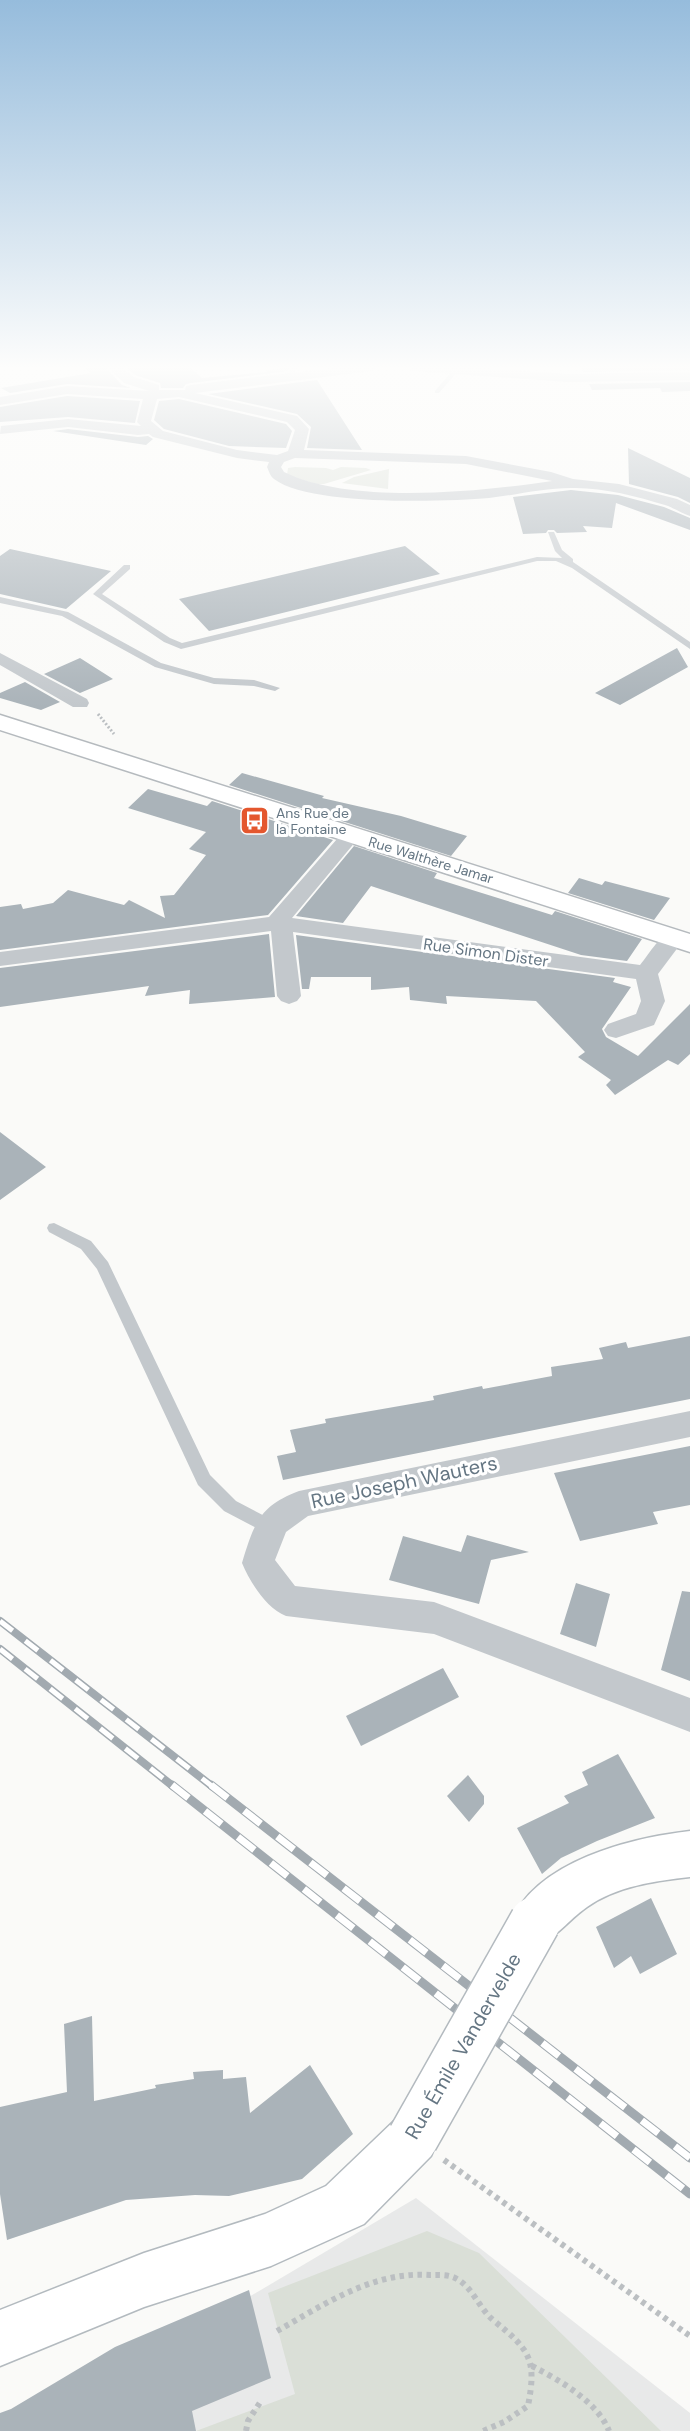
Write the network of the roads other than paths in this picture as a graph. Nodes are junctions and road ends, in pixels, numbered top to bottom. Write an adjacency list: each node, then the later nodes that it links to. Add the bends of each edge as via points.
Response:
1 (288, 480): 3 (street, via 297,485 384,497 430,498)
2 (563, 480): 3 (street)
3 (571, 483): 4 (street, via 619,489 672,502)
4 (690, 511)
5 (551, 534): 6 (lane, via 559,551)
6 (575, 566): 7 (lane, via 557,559 537,559 181,646 97,594); 9 (lane)
7 (127, 567)
8 (0, 600): 11 (lane, via 65,614 158,665 214,681)
9 (690, 646)
10 (0, 658): 12 (street)
11 (275, 688)
12 (80, 703)
13 (0, 722): 14 (main road, Rue Walthère Jamar)
14 (351, 835): 15 (street); 16 (main road, Rue Walthère Jamar)
15 (278, 923): 17 (street, Rue Simon Dister); 18 (street, Rue Simon Dister); 19 (street)
16 (682, 940): 18 (street)
17 (0, 959)
18 (646, 973): 20 (street, via 653,1001 646,1019)
19 (289, 996)
20 (616, 1030)
21 (54, 1227): 23 (lane, via 86,1245 104,1266 204,1480 230,1506)
22 (690, 1424): 23 (street, Rue Joseph Wauters, via 314,1500 292,1506)
23 (270, 1527): 24 (street, Rue Joseph Wauters, via 258,1563 286,1600 434,1618)
24 (690, 1715)
25 (690, 1854): 26 (main road, Rue Émile Vandervelde, bridge, via 658,1857 610,1872 576,1887 535,1922 413,2138 345,2205 271,2239 144,2280)
26 (0, 2338)

